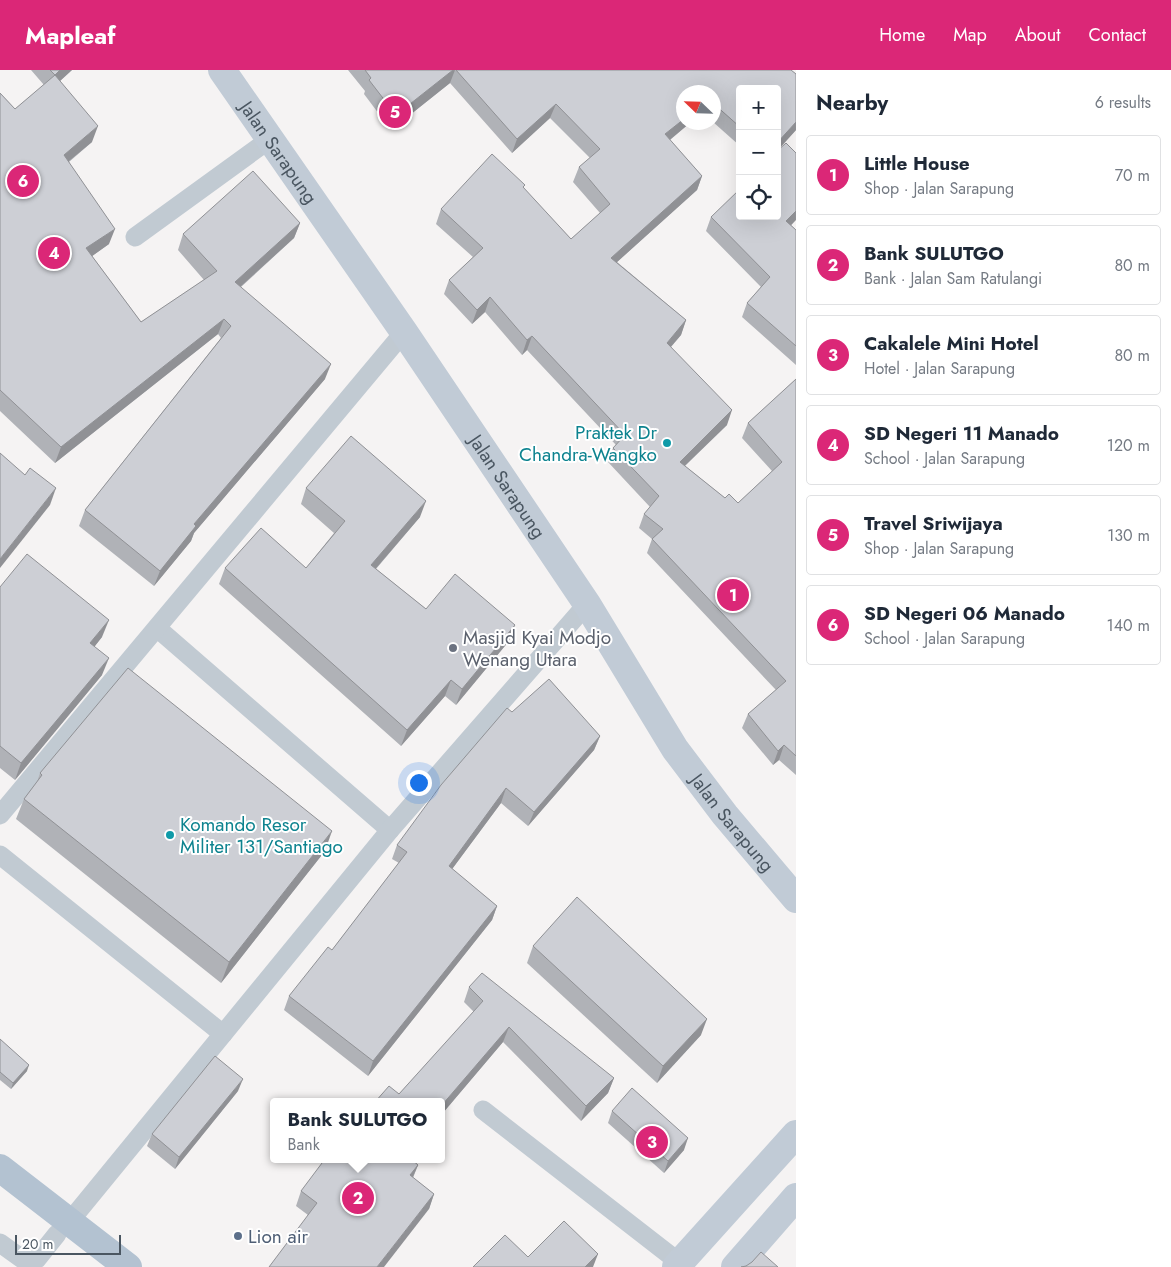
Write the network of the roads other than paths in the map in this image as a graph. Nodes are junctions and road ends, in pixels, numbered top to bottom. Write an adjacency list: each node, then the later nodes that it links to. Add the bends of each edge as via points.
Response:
1 (222, 70): 2 (street, Jalan Sarapung)
2 (270, 139): 3 (lane); 4 (street, Jalan Sarapung)
3 (135, 237)
4 (404, 332): 5 (street, Jalan Sarapung); 6 (lane)
5 (587, 604): 8 (lane); 10 (street, Jalan Sarapung, via 675,749 725,815)
6 (157, 628): 7 (lane); 8 (lane)
7 (0, 815)
8 (390, 830): 11 (lane)
9 (0, 855): 11 (lane)
10 (796, 899)
11 (223, 1034): 17 (lane)
12 (483, 1110): 19 (lane)
13 (796, 1134): 19 (street)
14 (0, 1168): 17 (main road)
15 (0, 1190): 17 (main road)
16 (796, 1197): 23 (street)
17 (65, 1232): 18 (lane, via 37,1259 25,1261); 20 (lane); 21 (main road); 22 (main road)
18 (0, 1243)
19 (678, 1265)
20 (46, 1267)
21 (98, 1267)
22 (128, 1267)
23 (735, 1267)

